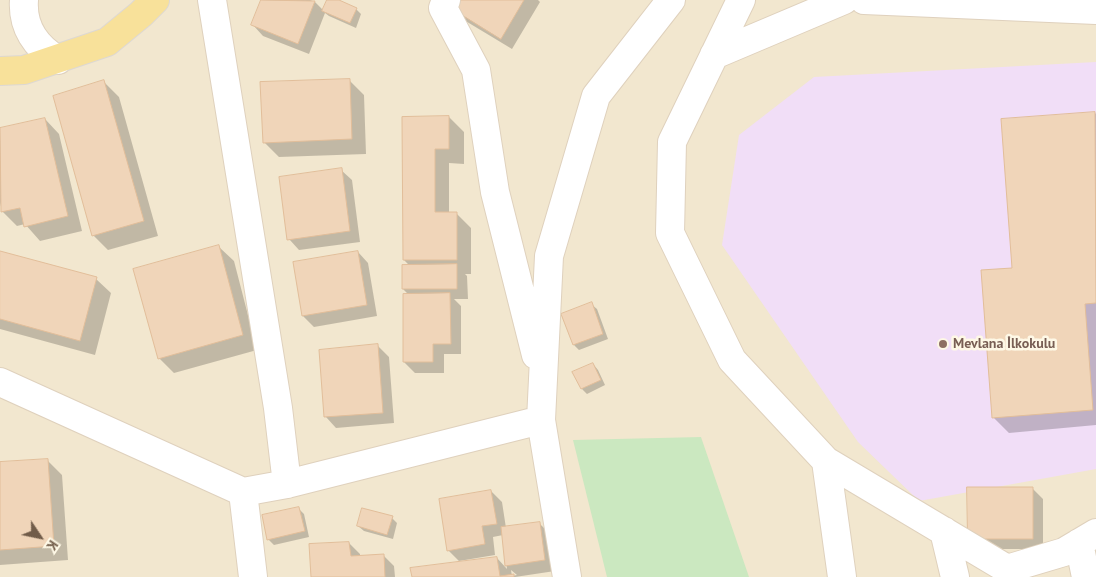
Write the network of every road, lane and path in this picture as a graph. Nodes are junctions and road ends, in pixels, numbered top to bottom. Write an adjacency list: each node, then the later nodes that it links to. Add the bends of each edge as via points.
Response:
1 (24, 0): 11 (street, via 27,27 36,42)
2 (212, 0): 17 (street, via 278,408)
3 (446, 0): 14 (street, via 443,8 476,70 495,192)
4 (671, 0): 14 (street, via 596,96 549,256)
5 (741, 0): 10 (street)
6 (844, 0): 10 (street)
7 (864, 0): 9 (street)
8 (146, 5): 11 (main road, via 107,42)
9 (1096, 10)
10 (714, 55): 16 (street, via 672,142 670,232 732,360)
11 (58, 60): 12 (main road, via 24,70)
12 (0, 72)
13 (0, 382): 18 (street)
14 (543, 383): 15 (street)
15 (541, 420): 17 (street); 22 (street)
16 (826, 461): 19 (street); 23 (street)
17 (287, 484): 18 (street)
18 (243, 492): 21 (street)
19 (944, 532): 20 (street, via 1007,569 1064,552); 24 (street)
20 (1088, 538): 25 (street)
21 (253, 577)
22 (568, 577)
23 (842, 577)
24 (955, 577)
25 (1086, 577)

